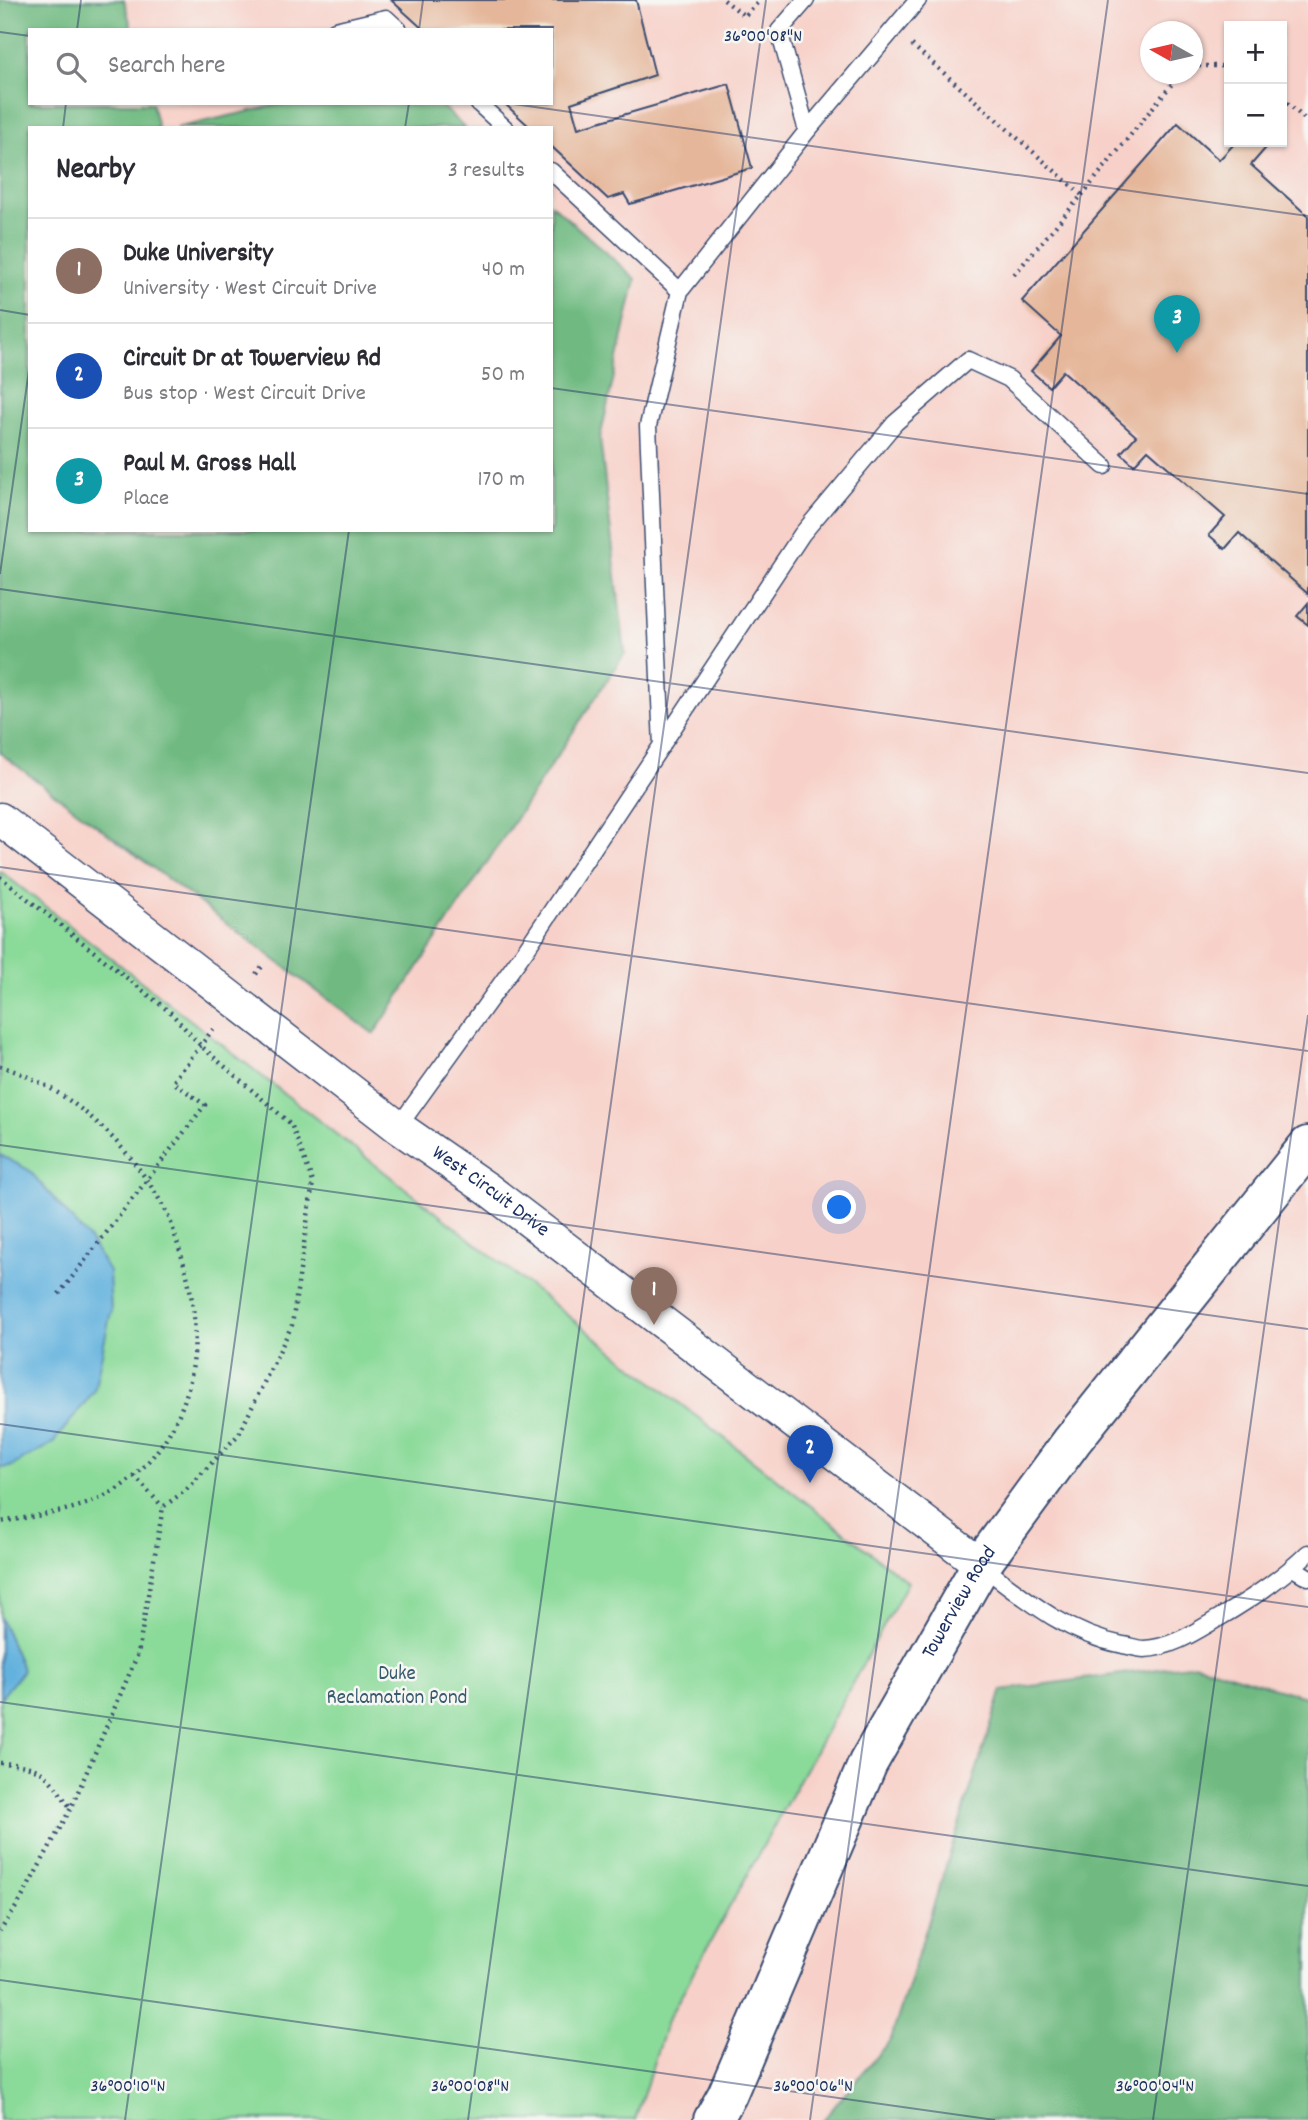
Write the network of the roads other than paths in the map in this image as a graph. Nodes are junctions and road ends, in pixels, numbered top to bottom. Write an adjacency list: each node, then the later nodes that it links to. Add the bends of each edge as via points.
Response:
1 (806, 0): 7 (lane, via 779,31)
2 (918, 0): 7 (lane)
3 (344, 28): 4 (lane, via 386,18)
4 (397, 28)
5 (480, 105): 6 (lane)
6 (503, 126)
7 (807, 131): 9 (lane)
8 (553, 173): 9 (lane)
9 (680, 291): 11 (lane, via 648,426)
10 (1104, 466): 11 (lane, via 1009,379 968,360 895,423 802,534)
11 (662, 746): 13 (lane, via 527,948)
12 (0, 819): 13 (street, West Circuit Drive)
13 (398, 1127): 16 (street, West Circuit Drive, via 499,1198)
14 (1308, 1146): 16 (street, Towerview Road, via 1072,1441)
15 (1308, 1553): 17 (lane)
16 (981, 1565): 17 (lane, via 1064,1625 1100,1640 1144,1649 1179,1641 1242,1605); 19 (street, Towerview Road, via 868,1763)
17 (1293, 1568): 18 (lane)
18 (1308, 1577)
19 (713, 2120)

